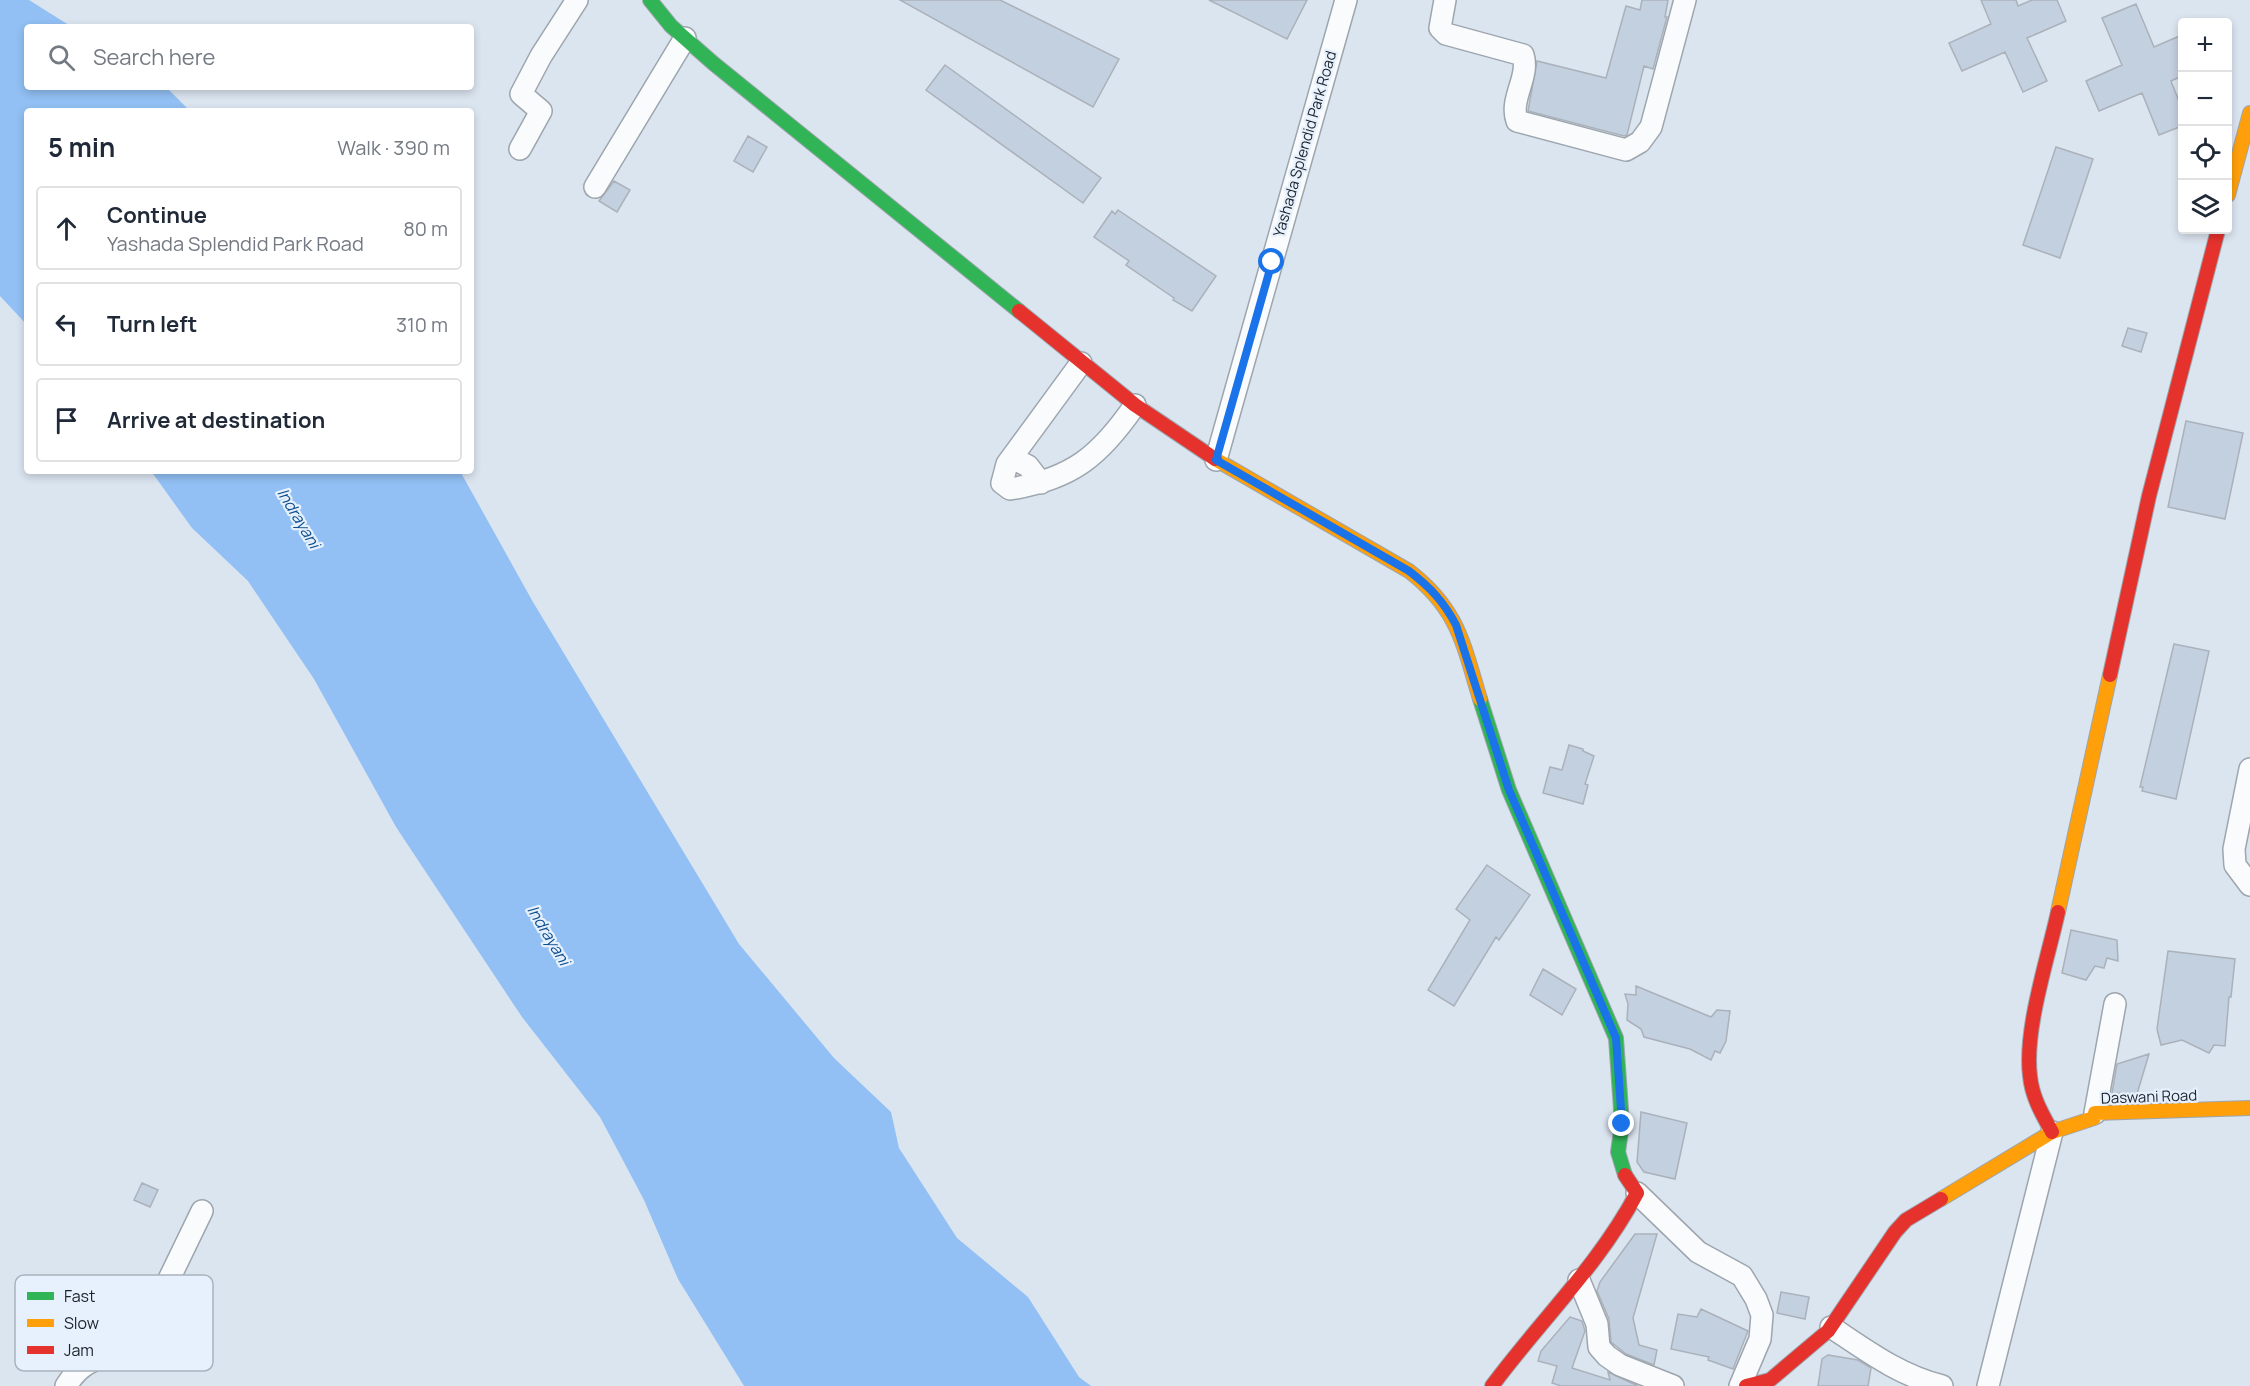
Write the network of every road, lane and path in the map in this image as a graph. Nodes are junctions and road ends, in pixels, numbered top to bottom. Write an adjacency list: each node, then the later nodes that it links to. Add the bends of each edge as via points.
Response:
1 (577, 0): 8 (street, via 521,94 541,111)
2 (650, 0): 6 (street)
3 (1346, 0): 14 (street, Yashada Splendid Park Road)
4 (1445, 0): 5 (street, via 1440,28 1446,34 1523,55 1526,64 1514,111 1517,121 1626,150 1640,142 1651,126)
5 (1685, 0)
6 (685, 38): 10 (street); 12 (street)
7 (2250, 113): 9 (street)
8 (520, 149)
9 (2232, 180)
10 (595, 186)
11 (2217, 234): 20 (street, via 2149,496 2035,1016 2027,1061 2029,1083)
12 (1081, 363): 13 (street); 13 (street, via 1012,458 1002,483 1010,489 1071,472 1113,437)
13 (1135, 405): 14 (street)
14 (1216, 460): 21 (street, via 1409,571 1445,603 1456,625 1509,790 1616,1038 1622,1124 1618,1152 1621,1169)
15 (2249, 782): 16 (street, via 2234,849 2235,865)
16 (2250, 885)
17 (2115, 1004): 19 (street)
18 (2250, 1108): 19 (street, Daswani Road)
19 (2096, 1113): 20 (street, Daswani Road, via 2094,1118)
20 (2052, 1132): 25 (street, Daswani Road, via 1906,1220 1889,1238); 33 (street)
21 (1637, 1193): 24 (street, via 1628,1213); 30 (street, via 1698,1252 1742,1276 1756,1299 1762,1315 1760,1339)
22 (202, 1211): 23 (street)
23 (171, 1275)
24 (1579, 1280): 28 (street); 29 (street, via 1596,1324 1599,1347 1620,1365)
25 (1832, 1327): 31 (street, Daswani Road, via 1771,1382); 32 (street, via 1893,1368)
26 (76, 1371): 27 (street)
27 (66, 1386)
28 (1492, 1386)
29 (1673, 1386)
30 (1740, 1386)
31 (1746, 1386)
32 (1942, 1386)
33 (1988, 1386)

